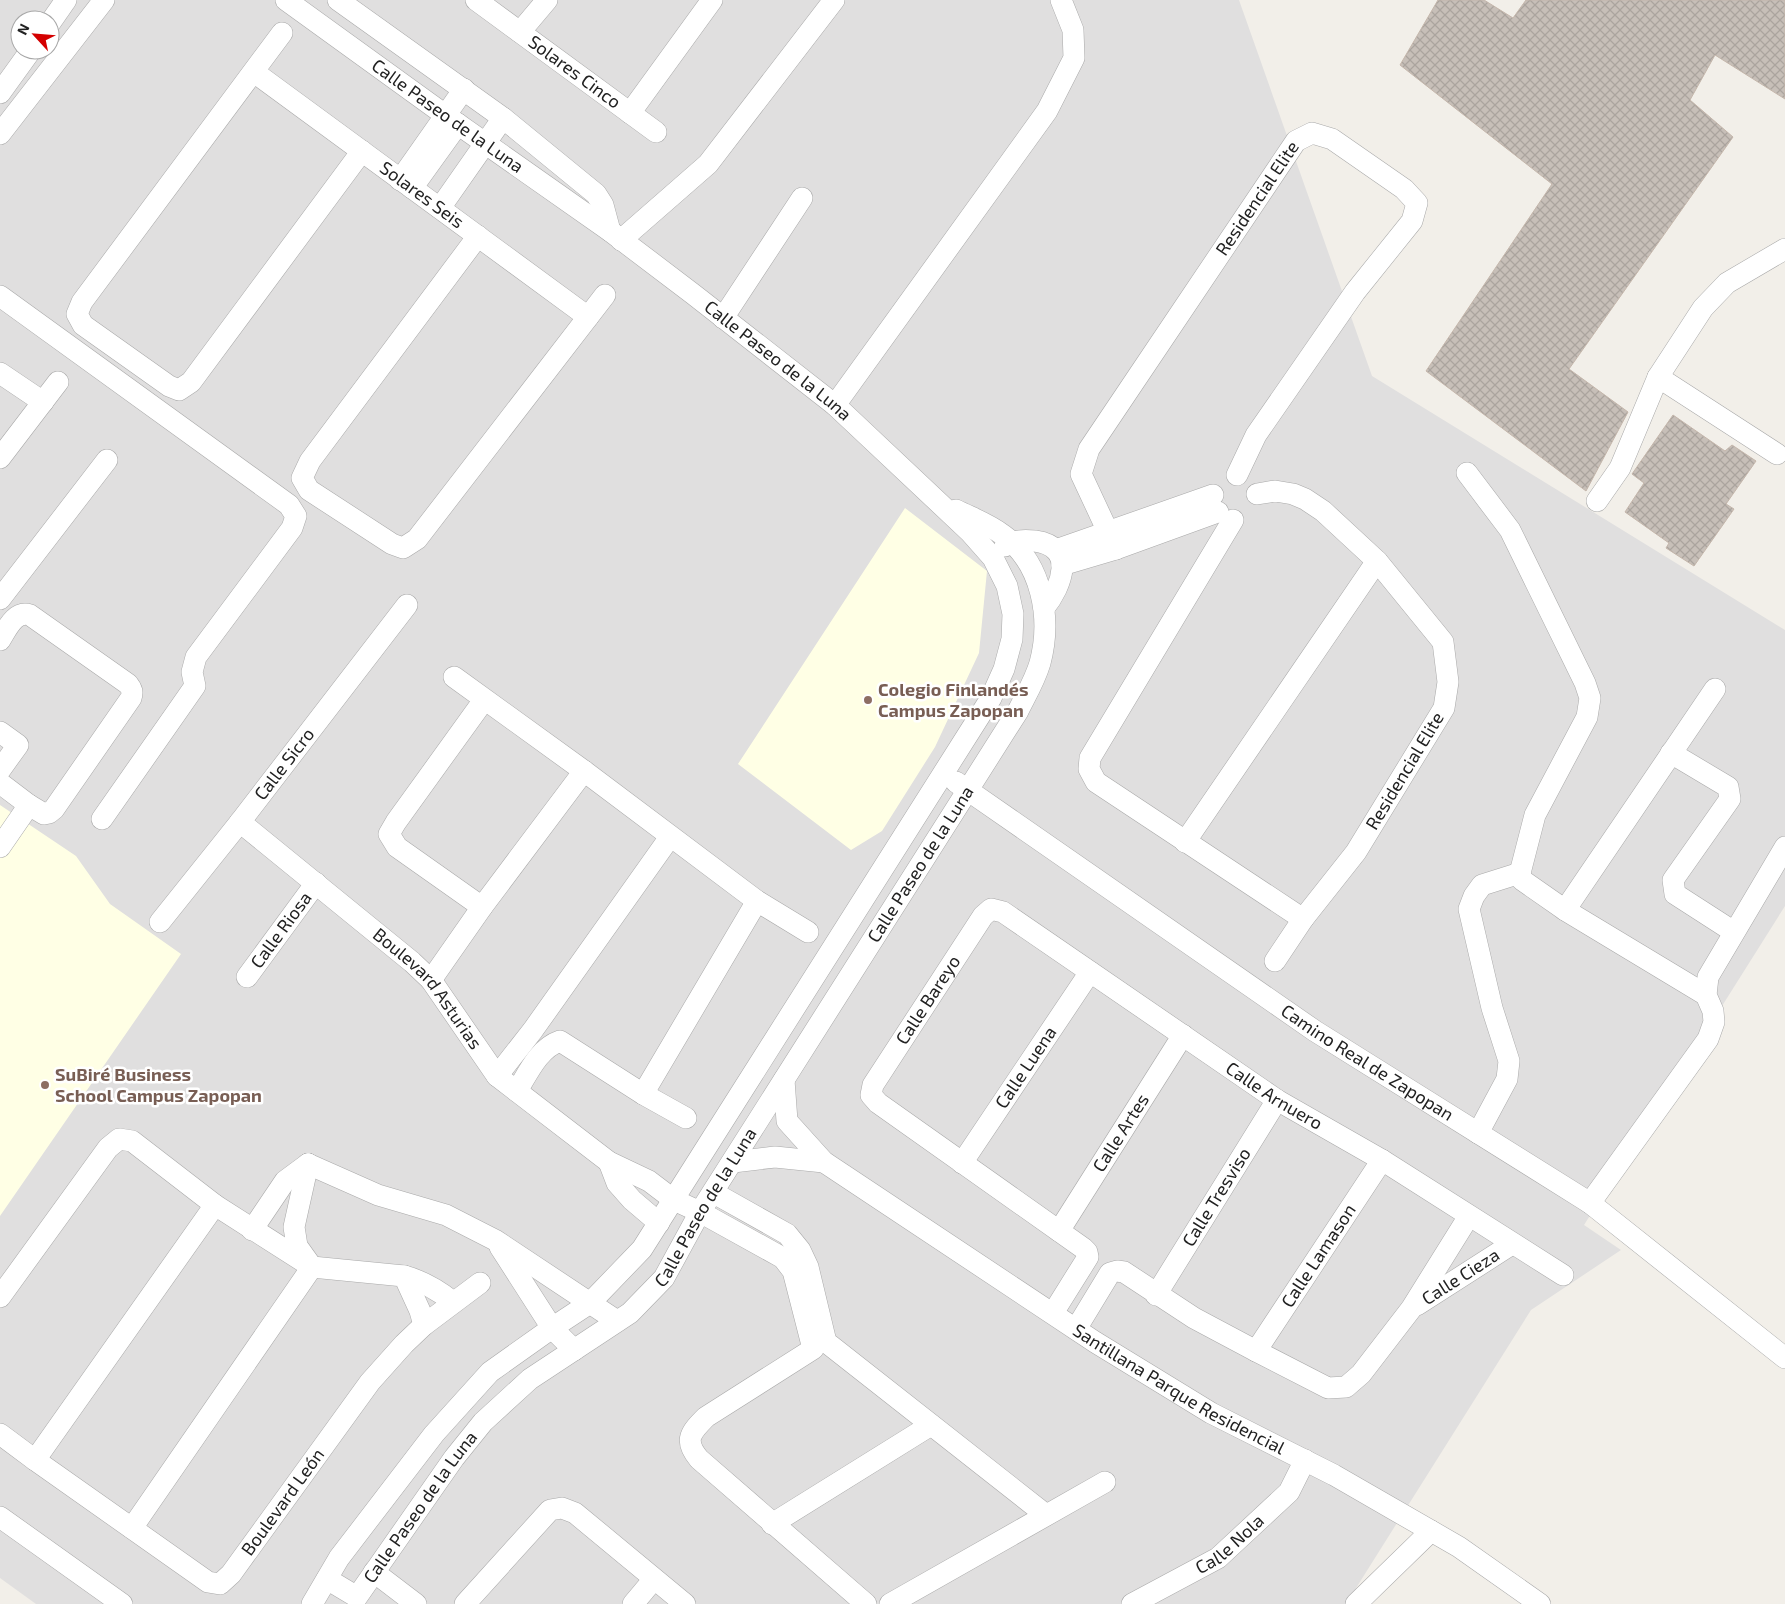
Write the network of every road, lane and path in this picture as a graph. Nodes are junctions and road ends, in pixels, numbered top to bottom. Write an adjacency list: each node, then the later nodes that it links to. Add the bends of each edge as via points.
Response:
1 (104, 0): 19 (street)
2 (286, 0): 17 (street, Calle Paseo de la Luna)
3 (338, 0): 13 (street, Calle Paseo de la Luna)
4 (476, 0): 9 (street, Solares Cinco)
5 (547, 0): 9 (street, Solares Cinco)
6 (712, 0): 15 (street, Solares Cinco)
7 (834, 0): 25 (street, via 708,164)
8 (1061, 0): 36 (street, via 1073,30 1074,58 1047,111)
9 (520, 32): 15 (street, Solares Cinco)
10 (282, 34): 12 (street)
11 (24, 60): 14 (street)
12 (254, 72): 21 (street, Solares Seis); 21 (street, via 82,302 77,314 83,325 179,390 191,382)
13 (464, 89): 16 (street, Calle Paseo de la Luna); 17 (street)
14 (0, 93)
15 (630, 113): 18 (street, Solares Cinco)
16 (503, 118): 20 (street); 25 (street, Calle Paseo de la Luna, via 596,194)
17 (451, 119): 20 (street, Calle Paseo de la Luna); 22 (street)
18 (656, 132)
19 (0, 134)
20 (480, 140): 24 (street); 25 (street, Calle Paseo de la Luna)
21 (362, 151): 22 (street, Solares Seis)
22 (406, 184): 24 (street, Solares Seis)
23 (802, 198): 31 (street)
24 (435, 205): 26 (street, Solares Seis)
25 (615, 235): 31 (street, Calle Paseo de la Luna)
26 (478, 236): 30 (street, Solares Seis); 30 (street, via 310,461 302,478 308,490 403,548 417,538)
27 (1785, 249): 33 (street, via 1727,283 1704,308)
28 (605, 295): 30 (street)
29 (0, 296): 66 (street, via 288,505 296,516 292,528 196,657 192,672 195,686)
30 (588, 317)
31 (723, 318): 36 (street, Calle Paseo de la Luna)
32 (0, 373): 35 (street)
33 (1658, 377): 37 (street); 44 (street, via 1620,468)
34 (58, 382): 35 (street)
35 (43, 402): 38 (street)
36 (835, 405): 43 (street, Calle Paseo de la Luna)
37 (1776, 454)
38 (0, 458)
39 (107, 460): 51 (street)
40 (1466, 472): 73 (street, via 1510,530 1590,698 1587,717 1535,815)
41 (1237, 475): 42 (street, via 1250,481); 45 (street, via 1228,476 1216,487); 47 (street, Residencial Elite, via 1262,427 1355,292 1412,221 1416,202 1404,189 1332,139 1312,133 1296,141 1089,449 1081,474)
42 (1258, 494): 45 (street, via 1254,510 1241,519); 50 (street, Residencial Elite, via 1275,491 1305,499 1322,510)
43 (938, 500): 46 (street, Calle Paseo de la Luna); 48 (street, Calle Paseo de la Luna)
44 (1597, 501)
45 (1222, 509): 47 (street); 70 (street, via 1090,758 1089,769 1096,782)
46 (1011, 541): 48 (street); 49 (street, via 1044,542); 53 (street, Calle Paseo de la Luna, via 1031,566)
47 (1112, 541): 49 (street)
48 (993, 558): 62 (street, Calle Paseo de la Luna, via 1007,586 1013,614 1012,639 1004,669 991,698)
49 (1059, 558): 53 (street, via 1058,586)
50 (1377, 561): 70 (street); 79 (street, Residencial Elite, via 1443,642 1448,682 1444,708 1356,852)
51 (0, 599)
52 (407, 605): 67 (street, Calle Sicro)
53 (1044, 608): 64 (street, Calle Paseo de la Luna, via 1040,662 1030,688)
54 (0, 640): 65 (street, via 15,618 25,613 128,684 133,693 54,809 44,814)
55 (454, 677): 57 (street)
56 (1715, 689): 59 (street)
57 (484, 700): 61 (street); 76 (street, via 389,834 397,847)
58 (0, 732): 60 (street, via 18,745)
59 (1671, 753): 78 (street); 82 (street, via 1728,787 1730,799 1673,880 1675,894)
60 (0, 770)
61 (584, 771): 69 (street); 76 (street)
62 (943, 773): 64 (street, Camino Real de Zapopan); 83 (street, Calle Paseo de la Luna)
63 (0, 783): 65 (street)
64 (968, 790): 85 (street, Calle Paseo de la Luna); 97 (street, Camino Real de Zapopan, via 1315,1031)
65 (29, 805): 68 (street)
66 (102, 819)
67 (240, 822): 74 (street, Boulevard Asturias); 80 (street, Calle Sicro)
68 (7, 823): 71 (street)
69 (670, 837): 75 (street); 91 (street, via 534,1030)
70 (1186, 842): 79 (street)
71 (0, 847)
72 (1785, 847): 82 (street)
73 (1520, 873): 78 (street, via 1522,880); 97 (street, via 1482,884 1469,910 1492,1008 1509,1061 1507,1079)
74 (316, 883): 87 (street, Calle Riosa); 88 (street, Boulevard Asturias)
75 (757, 901): 81 (street); 94 (street)
76 (482, 907): 88 (street)
77 (991, 909): 86 (street, Calle Arnuero, via 1003,912); 102 (street, Calle Bareyo, via 983,916 873,1085 871,1095)
78 (1564, 910): 89 (street)
79 (1303, 919): 84 (street, Residencial Elite)
80 (160, 922)
81 (808, 932)
82 (1734, 932): 89 (street, via 1708,977)
83 (832, 949): 85 (street); 105 (street, Calle Paseo de la Luna)
84 (1275, 961)
85 (856, 966): 92 (street, Calle Paseo de la Luna)
86 (1090, 972): 90 (street, Calle Arnuero); 102 (street, Calle Luena)
87 (247, 977)
88 (431, 980): 91 (street, Boulevard Asturias)
89 (1706, 995): 106 (street, via 1714,1022 1708,1039)
90 (1183, 1035): 95 (street, Calle Arnuero); 112 (street, Calle Artes)
91 (497, 1076): 93 (street, Boulevard Asturias)
92 (784, 1080): 100 (street, Calle Paseo de la Luna); 101 (street, via 787,1121)
93 (517, 1091): 94 (street, via 544,1050 560,1041); 99 (street, Boulevard Asturias)
94 (643, 1094): 96 (street)
95 (1277, 1100): 98 (street, Calle Arnuero); 119 (street, Calle Tresviso)
96 (686, 1118)
97 (1478, 1133): 106 (street, Camino Real de Zapopan)
98 (1382, 1160): 109 (street, Calle Arnuero); 130 (street, Calle Lamason)
99 (609, 1162): 105 (street, Boulevard Asturias, via 649,1181); 110 (street, Boulevard Asturias, via 617,1183)
100 (733, 1162): 101 (street, via 775,1157); 104 (street, Calle Paseo de la Luna)
101 (824, 1162): 124 (street, Santillana Parque Residencial)
102 (962, 1163): 112 (street)
103 (308, 1164): 111 (street, via 285,1181); 113 (street, via 378,1195 446,1215); 115 (street, via 294,1226 297,1246)
104 (714, 1193): 108 (street, Calle Paseo de la Luna); 132 (street, via 787,1234 808,1267 826,1342)
105 (674, 1200): 108 (street, Boulevard Asturias); 110 (street, Calle Paseo de la Luna)
106 (1590, 1203): 131 (street, Camino Real de Zapopan)
107 (215, 1205): 111 (street); 120 (street, via 132,1142 119,1139 108,1148); 134 (street)
108 (700, 1212): 125 (street, Calle Paseo de la Luna, via 664,1278); 139 (street, Boulevard Asturias, via 783,1258 793,1271 813,1349 706,1417 694,1429 689,1441 699,1459)
109 (1469, 1216): 114 (street, Calle Arnuero); 123 (street, Calle Cieza)
110 (658, 1223): 122 (street, Calle Paseo de la Luna, via 642,1249)
111 (252, 1230): 115 (street)
112 (1059, 1231): 124 (street, via 1083,1248 1088,1257)
113 (495, 1240): 122 (street); 127 (street)
114 (1512, 1244): 116 (street, Calle Arnuero); 123 (street, Calle Cieza)
115 (312, 1267): 117 (street); 140 (street)
116 (1562, 1275)
117 (404, 1276): 121 (street, via 440,1291); 126 (street)
118 (480, 1282): 121 (street)
119 (1156, 1295): 128 (street, Calle Cieza, via 1124,1272 1110,1273); 130 (street, Calle Cieza)
120 (0, 1297)
121 (453, 1302): 126 (street)
122 (590, 1303): 125 (street); 127 (street, Calle Paseo de la Luna)
123 (1411, 1309): 130 (street, Calle Cieza, via 1361,1374 1346,1387 1328,1388)
124 (1053, 1313): 128 (street, Santillana Parque Residencial)
125 (617, 1322): 129 (street, Calle Paseo de la Luna)
126 (424, 1325): 140 (street, Boulevard León, via 370,1382 220,1584 208,1582)
127 (552, 1328): 129 (street); 143 (street, Calle Paseo de la Luna, via 490,1372 434,1434 339,1558)
128 (1076, 1328): 135 (street, Santillana Parque Residencial, via 1211,1413)
129 (574, 1350): 142 (street, Calle Paseo de la Luna, via 530,1378 483,1422)
130 (1256, 1352)
131 (1785, 1358)
132 (931, 1425): 137 (street); 139 (street)
133 (0, 1434): 134 (street, Boulevard León)
134 (34, 1460): 140 (street, Boulevard León)
135 (1305, 1460): 141 (street, Santillana Parque Residencial); 155 (street, Calle Nola, via 1289,1492 1218,1558)
136 (1105, 1482): 137 (street)
137 (1046, 1515): 154 (street)
138 (0, 1517): 147 (street)
139 (772, 1524): 153 (street)
140 (132, 1528)
141 (1431, 1531): 146 (street, Santillana Parque Residencial, via 1459,1547); 156 (street)
142 (374, 1572): 145 (street, Calle Paseo de la Luna); 149 (street)
143 (327, 1579): 145 (street, Calle Paseo de la Luna); 148 (street)
144 (654, 1579): 150 (street, via 575,1512 562,1508 550,1510); 151 (street); 152 (street)
145 (362, 1601)
146 (1530, 1601)
147 (122, 1604)
148 (312, 1604)
149 (416, 1604)
150 (465, 1604)
151 (633, 1604)
152 (685, 1604)
153 (866, 1604)
154 (890, 1604)
155 (1132, 1604)
156 (1356, 1604)

